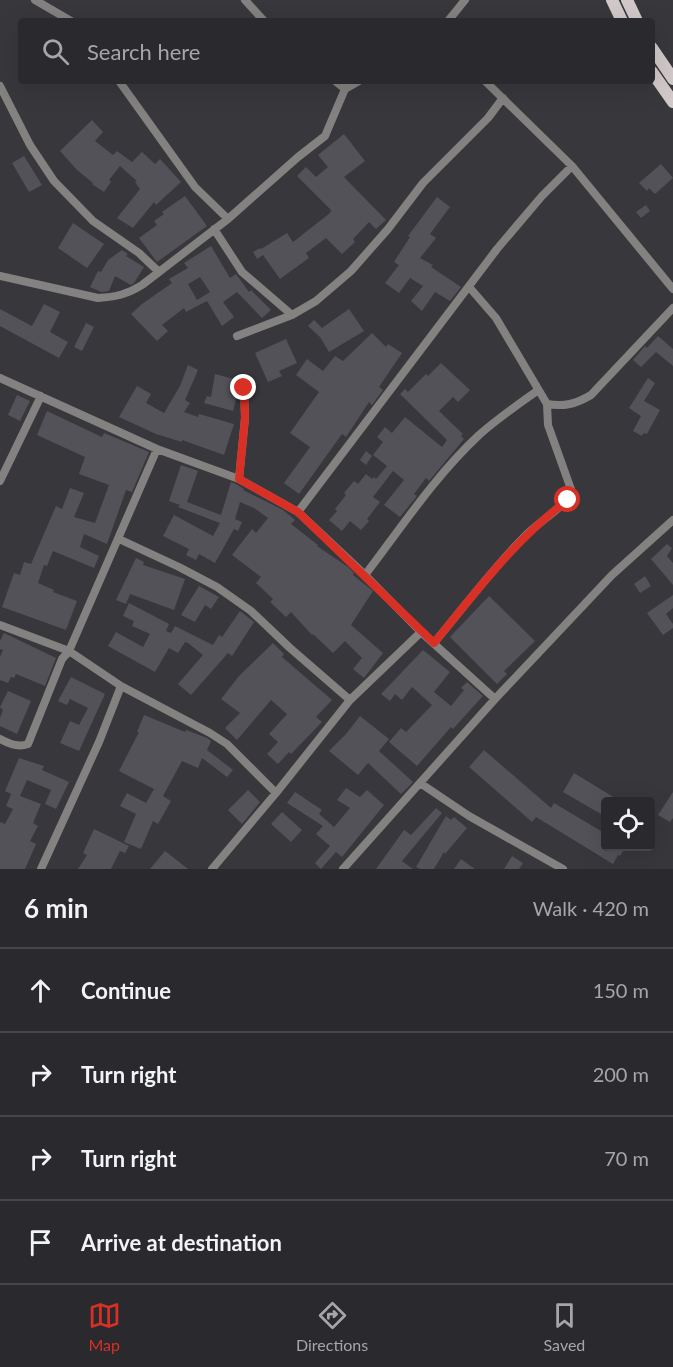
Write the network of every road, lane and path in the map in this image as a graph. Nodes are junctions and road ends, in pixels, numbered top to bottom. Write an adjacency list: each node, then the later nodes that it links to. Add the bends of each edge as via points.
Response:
1 (35, 0): 6 (street)
2 (244, 0): 7 (street)
3 (465, 0): 8 (street)
4 (612, 0): 9 (main road)
5 (629, 1): 10 (main road)
6 (66, 18)
7 (261, 18)
8 (450, 18)
9 (621, 18)
10 (636, 18)
11 (655, 52): 13 (main road)
12 (655, 76): 21 (main road)
13 (673, 79)
14 (121, 84): 23 (street, via 195,187)
15 (339, 84): 19 (street)
16 (354, 84): 19 (street)
17 (488, 84): 20 (street)
18 (0, 86): 25 (street, via 30,145 54,181 93,221 140,253)
19 (345, 89): 23 (street, via 325,136)
20 (503, 98): 22 (street); 30 (street, via 423,183 351,271 316,301)
21 (673, 102)
22 (572, 166): 27 (street, via 523,218); 28 (street)
23 (228, 219): 24 (street)
24 (214, 229): 25 (street); 30 (street, via 242,272)
25 (158, 271): 26 (street, via 128,294 98,298)
26 (0, 276)
27 (470, 288): 34 (street, via 496,318); 40 (street)
28 (673, 289)
29 (673, 308): 36 (street, via 591,395 577,403)
30 (292, 315): 31 (street)
31 (237, 336)
32 (0, 378): 35 (street)
33 (244, 388): 38 (street)
34 (537, 391): 36 (street); 43 (street, via 477,437 433,486)
35 (41, 396): 37 (street); 39 (street)
36 (546, 404): 46 (street, via 548,425 572,492 568,500 509,552)
37 (157, 449): 38 (street); 42 (street)
38 (239, 479): 40 (street)
39 (0, 481)
40 (298, 512): 43 (street)
41 (673, 520): 49 (street, via 612,575)
42 (119, 539): 47 (street); 50 (street, via 217,587 243,605)
43 (365, 574): 45 (street)
44 (0, 625): 47 (street)
45 (421, 632): 46 (street); 50 (street)
46 (434, 643): 49 (street)
47 (69, 651): 48 (street); 51 (street, via 62,659 27,744 22,747)
48 (121, 686): 53 (street, via 227,744); 54 (street)
49 (495, 699): 52 (street)
50 (350, 700): 53 (street)
51 (0, 739)
52 (420, 783): 56 (street); 57 (street, via 469,816)
53 (276, 794): 55 (street)
54 (41, 869)
55 (212, 869)
56 (343, 869)
57 (563, 869)

